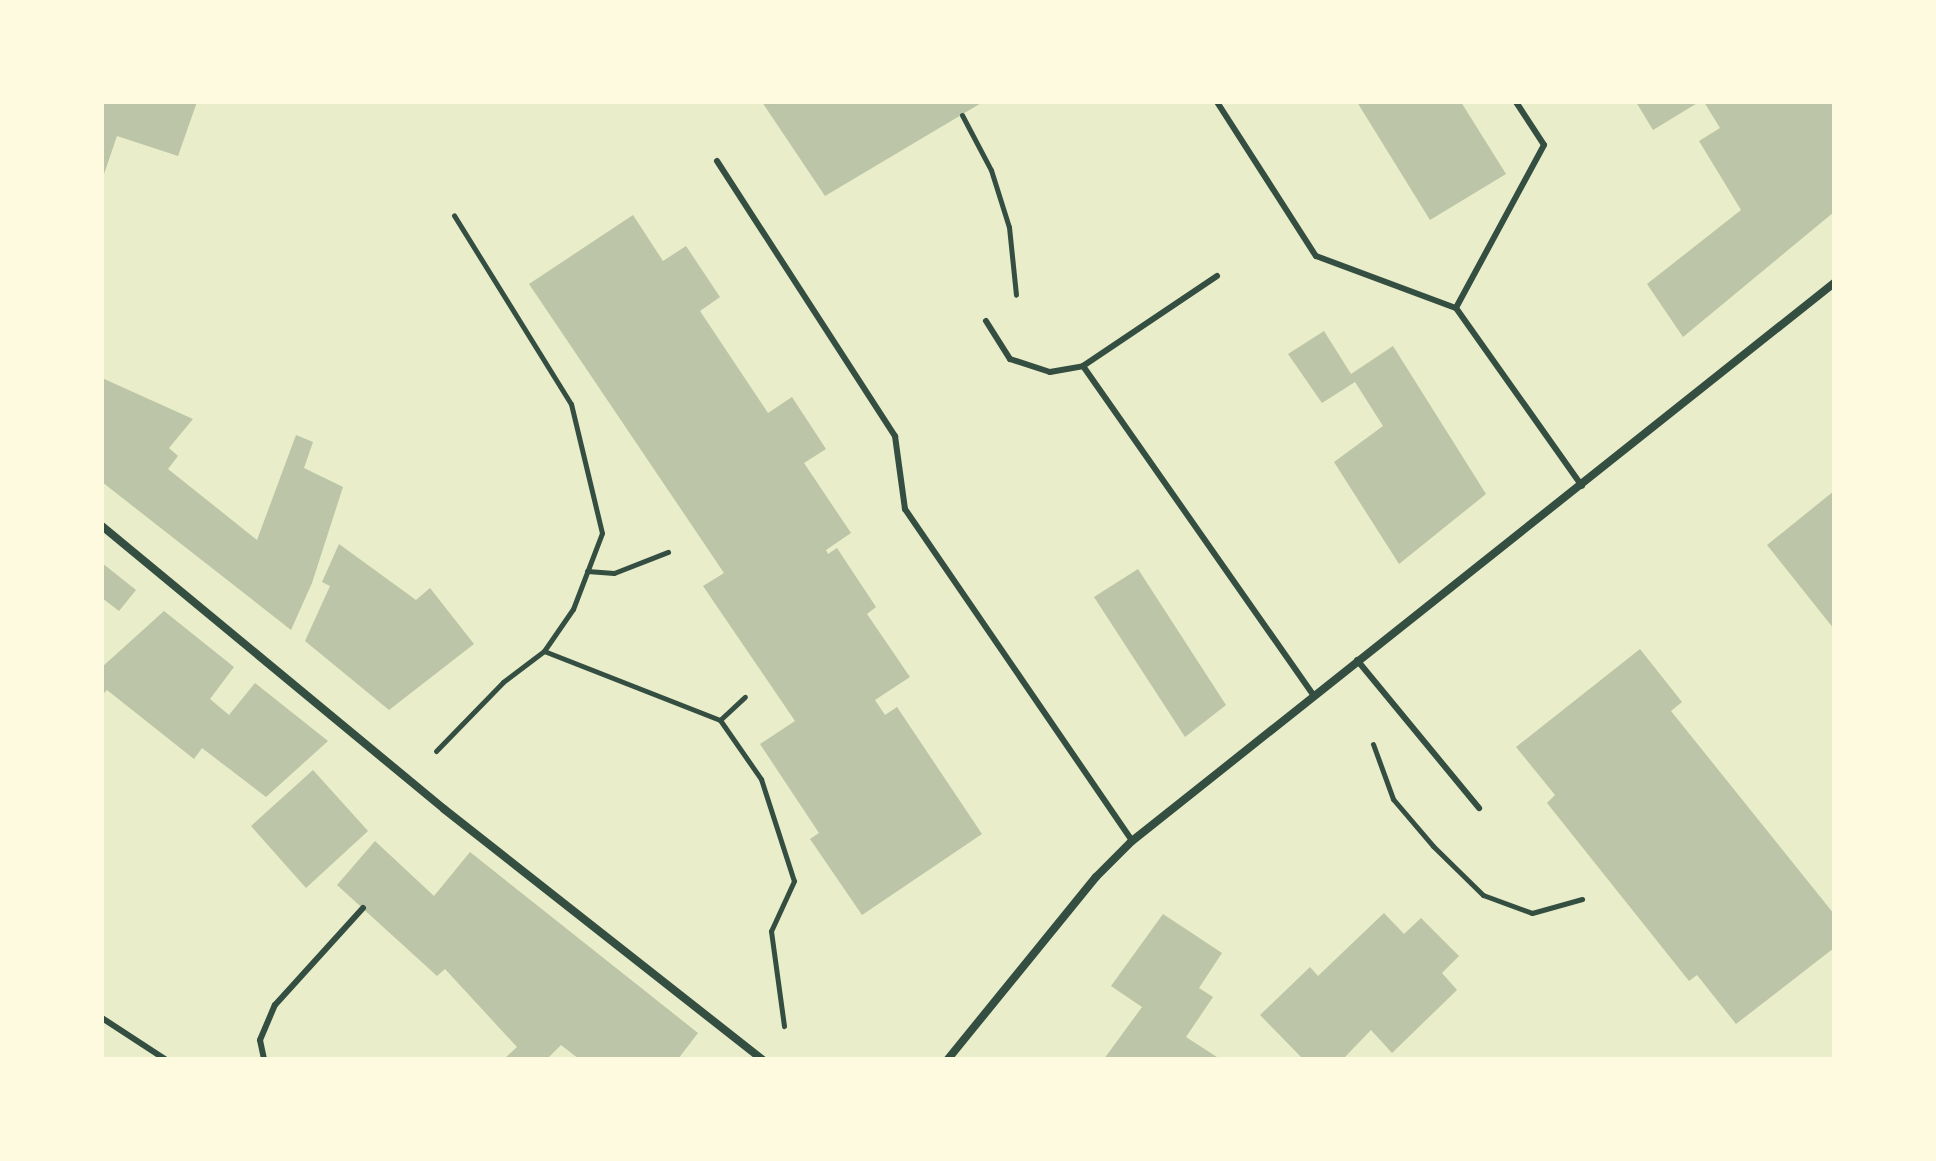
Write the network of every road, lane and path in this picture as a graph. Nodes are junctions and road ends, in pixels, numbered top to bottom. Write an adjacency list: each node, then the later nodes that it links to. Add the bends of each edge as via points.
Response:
1 (1217, 102): 9 (lane, via 1316,256)
2 (1516, 102): 9 (lane, via 1544,145)
3 (962, 115): 8 (path, via 991,170 1009,227)
4 (717, 161): 23 (lane, via 895,436 905,509)
5 (454, 215): 15 (path, via 571,404 602,533)
6 (1217, 276): 11 (lane)
7 (1834, 283): 12 (street)
8 (1018, 304)
9 (1456, 308): 12 (lane)
10 (986, 321): 11 (lane, via 1010,359 1050,372)
11 (1083, 366): 18 (lane)
12 (1582, 486): 17 (street)
13 (102, 526): 21 (street)
14 (668, 552): 15 (path, via 614,573)
15 (587, 571): 16 (path, via 573,609)
16 (544, 651): 20 (path); 21 (path, via 503,682)
17 (1357, 660): 18 (street); 22 (lane)
18 (1313, 694): 23 (street)
19 (745, 697): 20 (path)
20 (720, 720): 26 (path, via 761,779 794,881 771,931)
21 (409, 778): 29 (street)
22 (1479, 808)
23 (1132, 841): 30 (street, via 1096,877)
24 (363, 908): 28 (lane, via 275,1005 260,1040)
25 (102, 1018): 27 (lane)
26 (785, 1033)
27 (165, 1059)
28 (264, 1059)
29 (762, 1059)
30 (948, 1059)

